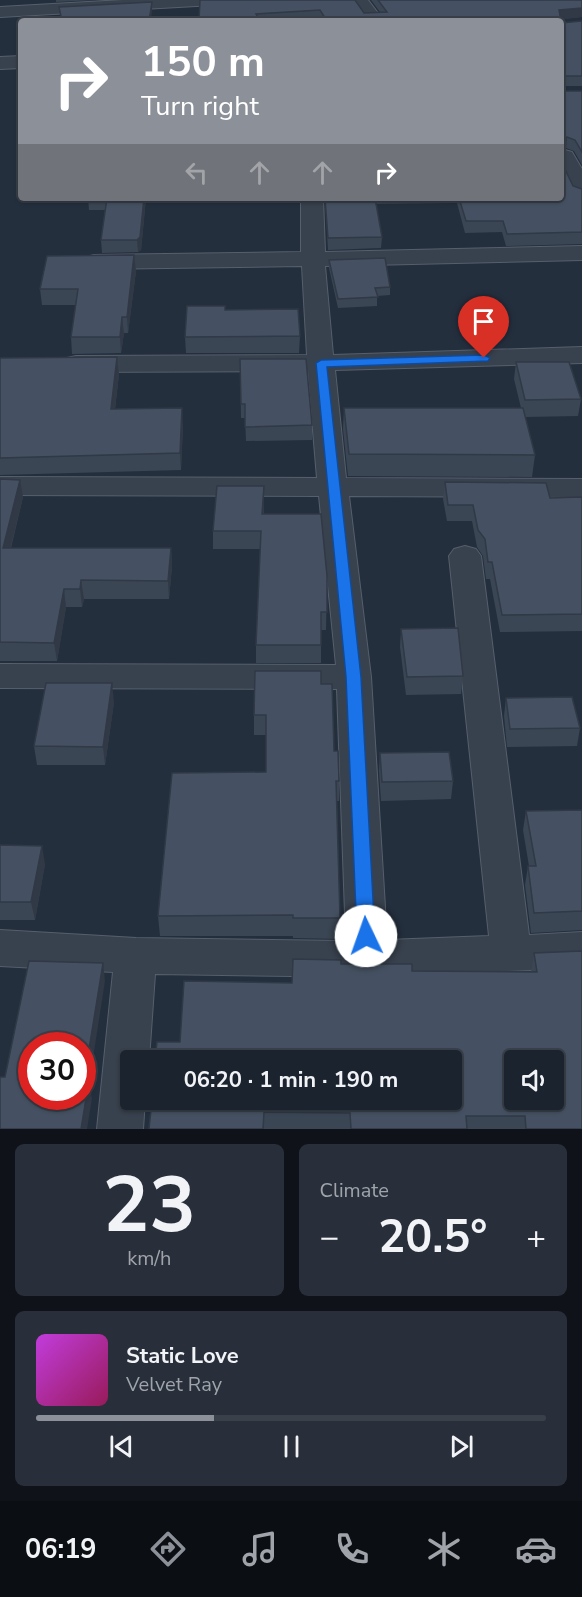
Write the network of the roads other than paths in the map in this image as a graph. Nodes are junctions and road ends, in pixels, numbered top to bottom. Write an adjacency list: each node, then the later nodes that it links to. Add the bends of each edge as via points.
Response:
1 (214, 0): 3 (street)
2 (359, 0): 6 (street)
3 (174, 1): 4 (street); 5 (street)
4 (0, 12)
5 (182, 18)
6 (373, 18)
7 (18, 62): 8 (street)
8 (0, 63)
9 (569, 156): 10 (street)
10 (582, 190)
11 (312, 201): 13 (street)
12 (582, 253): 13 (street)
13 (314, 259): 14 (street); 16 (street)
14 (63, 263)
15 (582, 356): 16 (street)
16 (321, 363): 17 (street); 19 (street)
17 (55, 364)
18 (0, 486): 19 (street)
19 (333, 487): 20 (street); 23 (street)
20 (582, 488)
21 (465, 556): 26 (street)
22 (0, 676): 23 (street)
23 (354, 677): 28 (street)
24 (0, 948): 27 (street)
25 (582, 950): 26 (street)
26 (511, 953): 28 (street)
27 (136, 956): 28 (street); 29 (street)
28 (367, 959)
29 (120, 1129)

